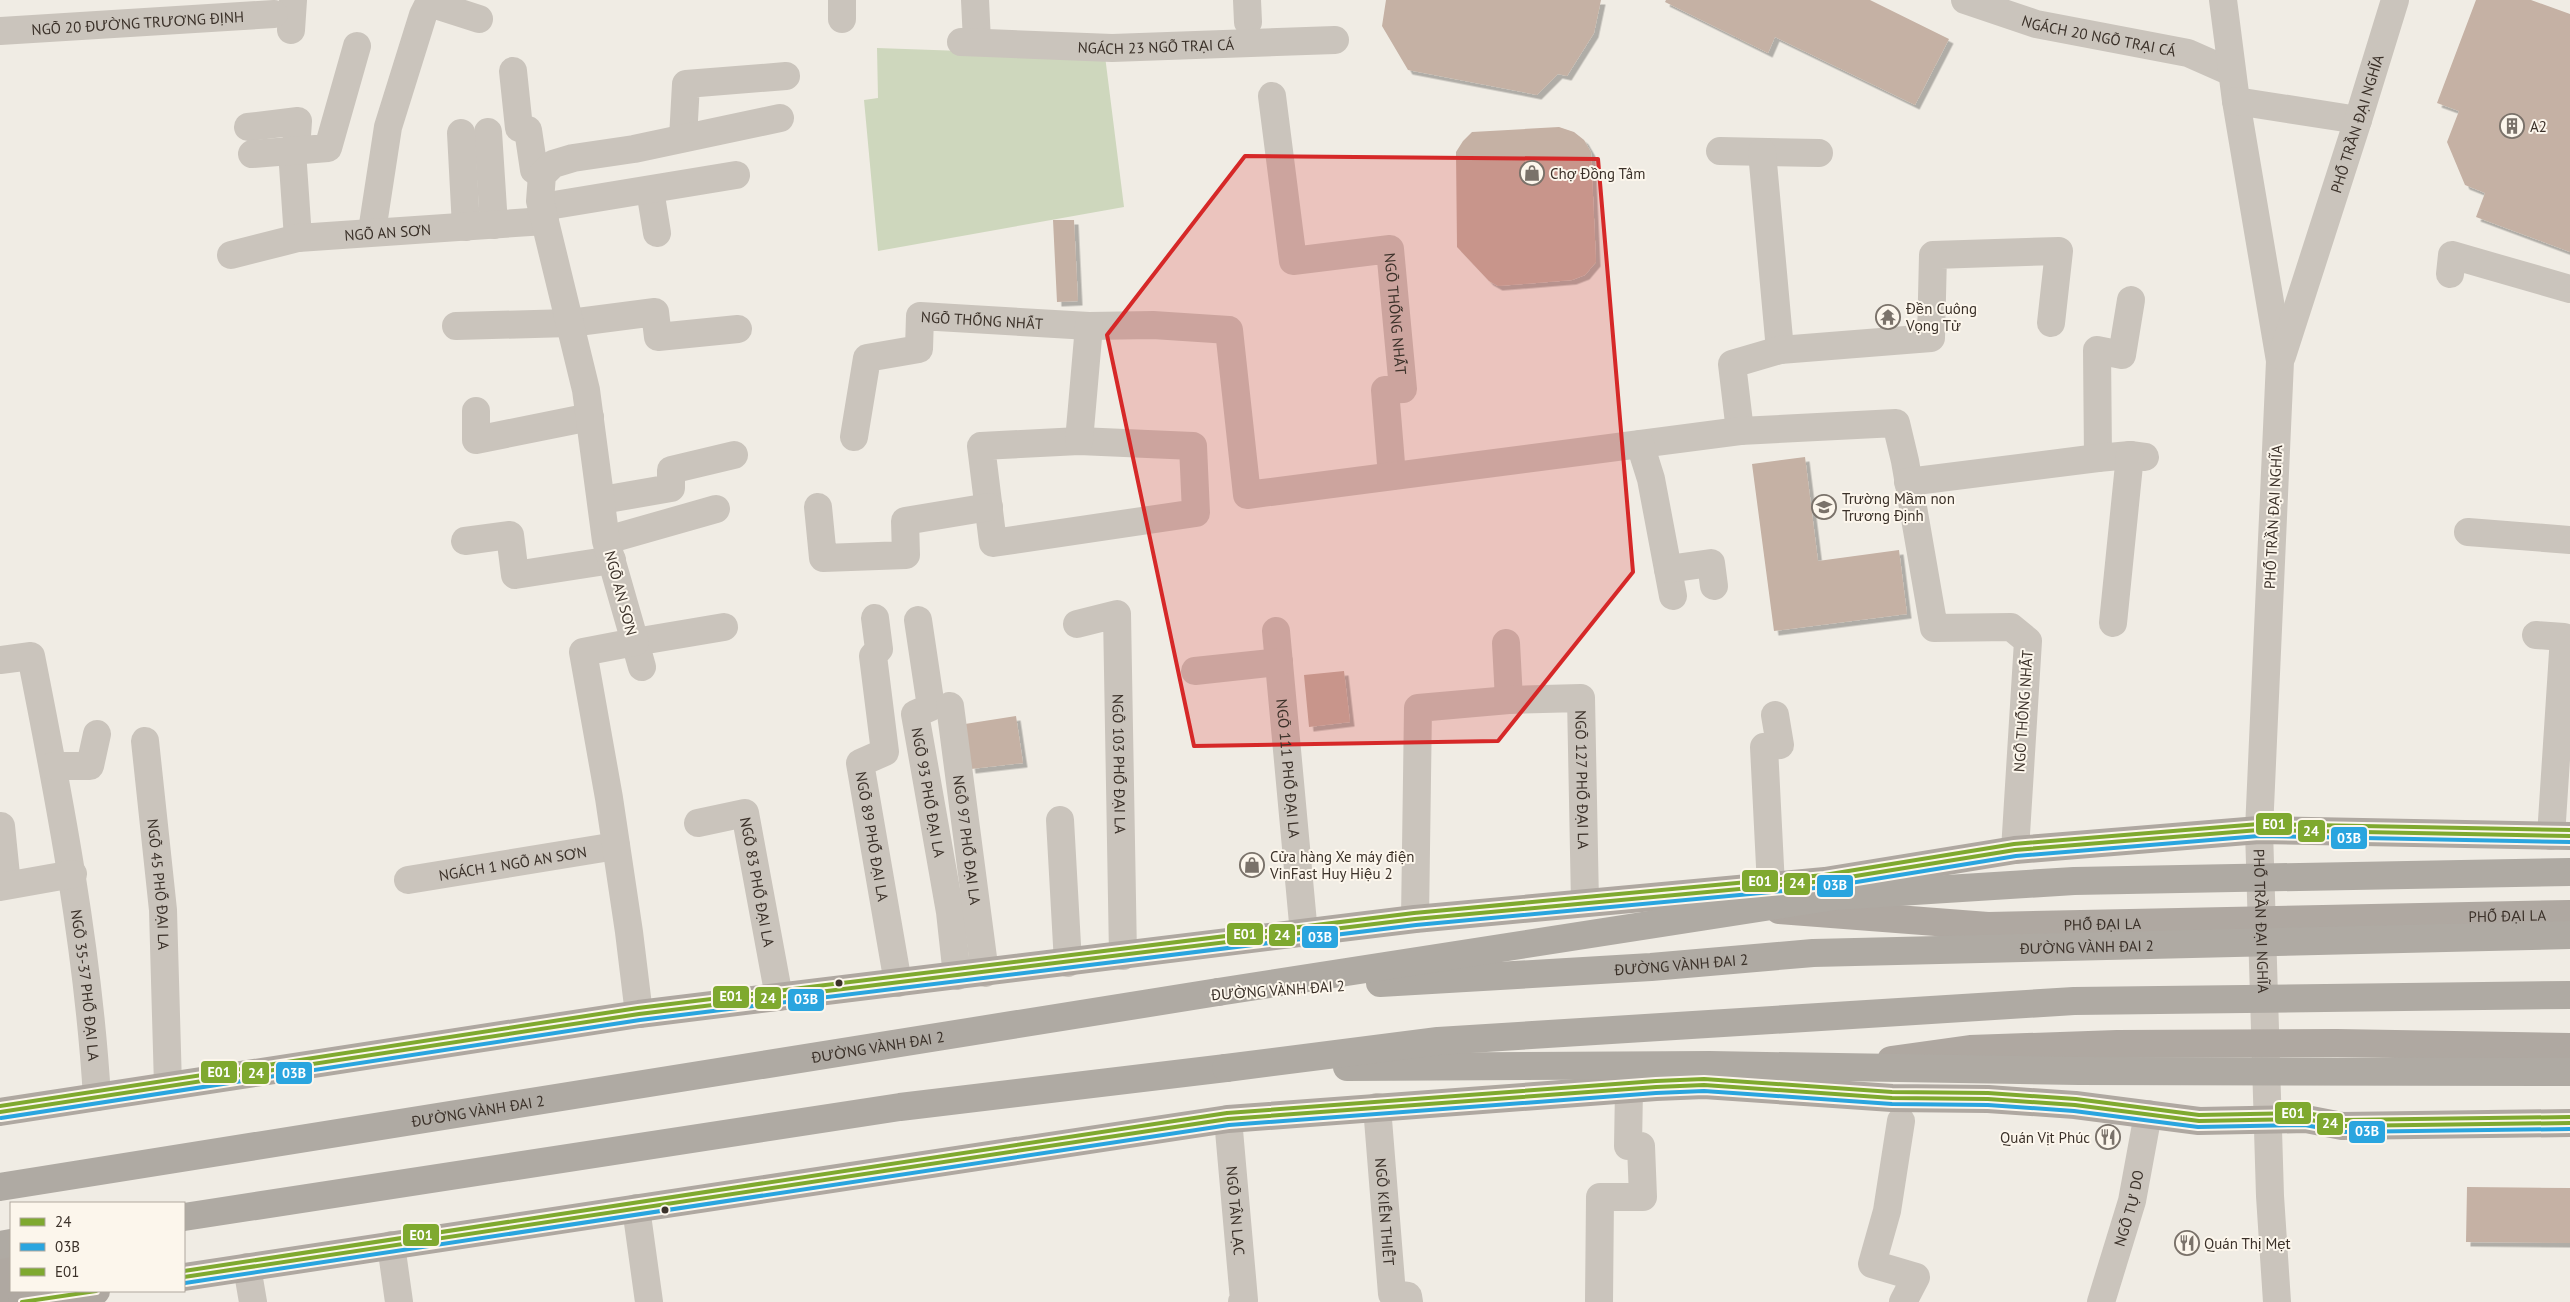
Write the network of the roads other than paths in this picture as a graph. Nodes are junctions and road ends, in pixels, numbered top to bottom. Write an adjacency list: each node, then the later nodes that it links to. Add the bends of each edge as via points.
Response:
1 (975, 0): 9 (street, NGÁCH 23 NGÕ TRẠI CÁ, via 969,41 1112,48)
2 (1965, 0): 12 (street, NGÁCH 20 NGÕ TRẠI CÁ, via 2036,24 2188,52)
3 (2223, 0): 12 (street, PHỐ TRẦN ĐẠI NGHĨA)
4 (2395, 0): 17 (street, PHỐ TRẦN ĐẠI NGHĨA)
5 (435, 3): 7 (street); 33 (street, via 423,15 388,127)
6 (286, 15): 8 (street, NGÕ 20 ĐƯỜNG TRƯƠNG ĐỊNH)
7 (480, 19)
8 (0, 31)
9 (1335, 40)
10 (357, 46): 22 (street, via 328,148)
11 (513, 71): 27 (street, via 519,128 528,130 534,170)
12 (2231, 72): 15 (street, PHỐ TRẦN ĐẠI NGHĨA)
13 (786, 76): 21 (street, via 686,84)
14 (1272, 96): 55 (street, NGÕ THỐNG NHẤT, via 1293,261 1390,249 1403,389 1385,390)
15 (2236, 101): 17 (street); 46 (street, PHỐ TRẦN ĐẠI NGHĨA)
16 (780, 118): 21 (street)
17 (2358, 120): 46 (street, PHỐ TRẦN ĐẠI NGHĨA)
18 (248, 127): 22 (street, via 298,121)
19 (488, 132): 31 (street)
20 (461, 133): 32 (street)
21 (683, 138): 27 (street, via 572,158 553,164)
22 (294, 150): 26 (street); 35 (street)
23 (1720, 151): 24 (street)
24 (1762, 152): 25 (street); 45 (street)
25 (1819, 153)
26 (252, 154)
27 (542, 175): 30 (street, NGÕ AN SƠN, via 540,201)
28 (736, 175): 29 (street)
29 (650, 190): 30 (street); 34 (street)
30 (543, 214): 31 (street, NGÕ AN SƠN); 40 (street, NGÕ AN SƠN)
31 (494, 224): 32 (street, NGÕ AN SƠN)
32 (466, 227): 33 (street, NGÕ AN SƠN)
33 (372, 231): 35 (street, NGÕ AN SƠN)
34 (657, 233)
35 (298, 238): 36 (street, NGÕ AN SƠN)
36 (231, 256)
37 (2450, 274): 38 (street, via 2452,255)
38 (2570, 289)
39 (2130, 300): 54 (street, via 2122,355 2097,350)
40 (570, 322): 42 (street); 44 (street, via 655,312 658,337); 48 (street, NGÕ AN SƠN)
41 (2051, 323): 45 (street, via 2059,251 1933,255 1931,338)
42 (456, 326)
43 (1089, 326): 50 (street, NGÕ THỐNG NHẤT, via 920,316 919,349 867,358); 51 (street); 55 (street, NGÕ THỐNG NHẤT, via 1153,325 1229,330 1247,495)
44 (738, 329)
45 (1780, 350): 49 (street, via 1732,364)
46 (2280, 361): 89 (street, PHỐ TRẦN ĐẠI NGHĨA)
47 (476, 411): 48 (street, via 476,440)
48 (590, 417): 57 (street, NGÕ AN SƠN)
49 (1740, 431): 52 (street, NGÕ THỐNG NHẤT); 56 (street, NGÕ THỐNG NHẤT, via 1896,423)
50 (854, 437)
51 (1079, 441): 58 (street, via 981,446); 58 (street, via 1193,446 1196,513 993,543)
52 (1640, 444): 55 (street, NGÕ THỐNG NHẤT); 65 (street, via 1651,479)
53 (734, 455): 57 (street, via 671,470 671,488)
54 (2098, 458): 56 (street); 70 (street, via 2137,456)
55 (1392, 476)
56 (1908, 482): 92 (street, NGÕ THỐNG NHẤT, via 1934,628 2011,626 2028,641)
57 (602, 500): 64 (street, NGÕ AN SƠN)
58 (988, 507): 59 (street, via 905,520 906,555 823,558)
59 (818, 508)
60 (716, 509): 64 (street)
61 (2468, 532): 62 (street)
62 (2570, 540)
63 (464, 541): 64 (street, via 510,535 515,575)
64 (609, 550): 76 (street, NGÕ AN SƠN)
65 (1668, 569): 66 (street, via 1711,563); 67 (street)
66 (1714, 586)
67 (1673, 596)
68 (874, 618): 109 (street, NGÕ 89 PHỐ ĐẠI LA, via 879,649 862,657 868,696 885,752 860,763)
69 (918, 620): 108 (street, NGÕ 93 PHỐ ĐẠI LA, via 932,707 915,714 950,912)
70 (2114, 623)
71 (1077, 624): 105 (street, NGÕ 103 PHỐ ĐẠI LA, via 1117,614)
72 (724, 627): 76 (street)
73 (1276, 631): 78 (street, NGÕ 111 PHỐ ĐẠI LA)
74 (2536, 635): 90 (street, via 2564,637)
75 (1506, 643): 80 (street)
76 (639, 654): 91 (street, NGÕ AN SƠN, via 583,652)
77 (0, 660): 85 (street, NGÕ 35-37 PHỐ ĐẠI LA, via 31,656)
78 (1279, 662): 79 (street); 103 (street, NGÕ 111 PHỐ ĐẠI LA)
79 (1194, 671)
80 (1509, 700): 99 (street, NGÕ 127 PHỐ ĐẠI LA, via 1581,698); 101 (street, via 1418,708)
81 (950, 706): 107 (street, NGÕ 97 PHỐ ĐẠI LA)
82 (1775, 715): 97 (street, via 1780,745 1764,747)
83 (97, 734): 85 (street, via 90,766)
84 (145, 741): 119 (street, NGÕ 45 PHỐ ĐẠI LA, via 163,910)
85 (53, 766): 94 (street, NGÕ 35-37 PHỐ ĐẠI LA)
86 (1060, 820): 106 (street)
87 (698, 823): 112 (street, NGÕ 83 PHỐ ĐẠI LA, via 745,813)
88 (1, 826): 96 (street)
89 (2259, 830): 90 (main road, PHỐ ĐẠI LA); 92 (main road, PHỐ ĐẠI LA); 102 (street, PHỐ TRẦN ĐẠI NGHĨA)
90 (2561, 836)
91 (616, 846): 95 (street, NGÁCH 1 NGÕ AN SƠN); 113 (street, NGÕ AN SƠN)
92 (2015, 850): 97 (main road, PHỐ ĐẠI LA, via 1825,881)
93 (2570, 872): 110 (highway, bridge, via 2074,881 1835,896)
94 (73, 874): 96 (street); 121 (street, NGÕ 35-37 PHỐ ĐẠI LA, via 93,1037)
95 (408, 880)
96 (3, 886)
97 (1771, 886): 98 (main road, PHỐ ĐẠI LA)
98 (1636, 899): 99 (main road, PHỐ ĐẠI LA); 102 (main road, PHỐ ĐẠI LA, via 1988,926)
99 (1585, 903): 101 (main road, PHỐ ĐẠI LA)
100 (2570, 914): 102 (main road, PHỐ ĐẠI LA)
101 (1414, 919): 103 (main road, PHỐ ĐẠI LA)
102 (2262, 919): 114 (street, PHỐ TRẦN ĐẠI NGHĨA)
103 (1304, 934): 105 (main road, PHỐ ĐẠI LA)
104 (2570, 935): 110 (highway, ĐƯỜNG VÀNH ĐAI 2, bridge, via 1812,953 1651,967)
105 (1123, 956): 106 (main road, PHỐ ĐẠI LA)
106 (1068, 963): 107 (main road, PHỐ ĐẠI LA)
107 (985, 972): 108 (main road, PHỐ ĐẠI LA)
108 (957, 976): 109 (main road, PHỐ ĐẠI LA)
109 (898, 983): 112 (main road, PHỐ ĐẠI LA)
110 (1218, 992): 129 (highway, ĐƯỜNG VÀNH ĐAI 2)
111 (2570, 995): 116 (highway, bridge, via 2074,1001 1438,1040)
112 (779, 997): 113 (main road, PHỐ ĐẠI LA)
113 (639, 1014): 119 (main road, PHỐ ĐẠI LA)
114 (2267, 1045): 115 (main road); 118 (main road, via 2117,1044 1970,1049); 126 (street, PHỐ TRẦN ĐẠI NGHĨA)
115 (2570, 1047)
116 (1226, 1068): 117 (highway, bridge, via 1710,1065 2079,1071); 131 (highway, via 900,1107)
117 (2570, 1072)
118 (1704, 1085): 120 (main road); 124 (main road, via 1892,1098 2076,1105)
119 (168, 1086): 121 (main road, PHỐ ĐẠI LA)
120 (1629, 1088): 122 (main road); 145 (street, via 1628,1146 1641,1146 1643,1197 1600,1197)
121 (96, 1097): 123 (main road, PHỐ ĐẠI LA)
122 (1377, 1107): 125 (main road); 144 (street, NGÕ KIẾN THIẾT, via 1392,1294 1408,1296)
123 (0, 1112)
124 (2148, 1114): 126 (main road, via 2199,1121); 147 (street, NGÕ TỰ DO, via 2132,1201)
125 (1228, 1119): 130 (main road); 138 (street, NGÕ TÂN LẠC)
126 (2269, 1120): 128 (main road, via 2306,1119 2342,1126); 148 (street, PHỐ TRẦN ĐẠI NGHĨA)
127 (1900, 1121): 146 (street, via 1887,1211 1872,1264 1916,1277)
128 (2570, 1123)
129 (0, 1187)
130 (636, 1208): 132 (main road); 143 (street)
131 (185, 1217)
132 (391, 1245): 134 (main road); 142 (street)
133 (0, 1250): 139 (main road)
134 (247, 1267): 135 (main road); 141 (street)
135 (185, 1277)
136 (92, 1292): 137 (main road)
137 (64, 1299): 140 (main road)
138 (1241, 1301)
139 (10, 1302)
140 (22, 1302)
141 (253, 1302)
142 (399, 1302)
143 (649, 1302)
144 (1410, 1302)
145 (1600, 1302)
146 (1903, 1302)
147 (2101, 1302)
148 (2277, 1302)

